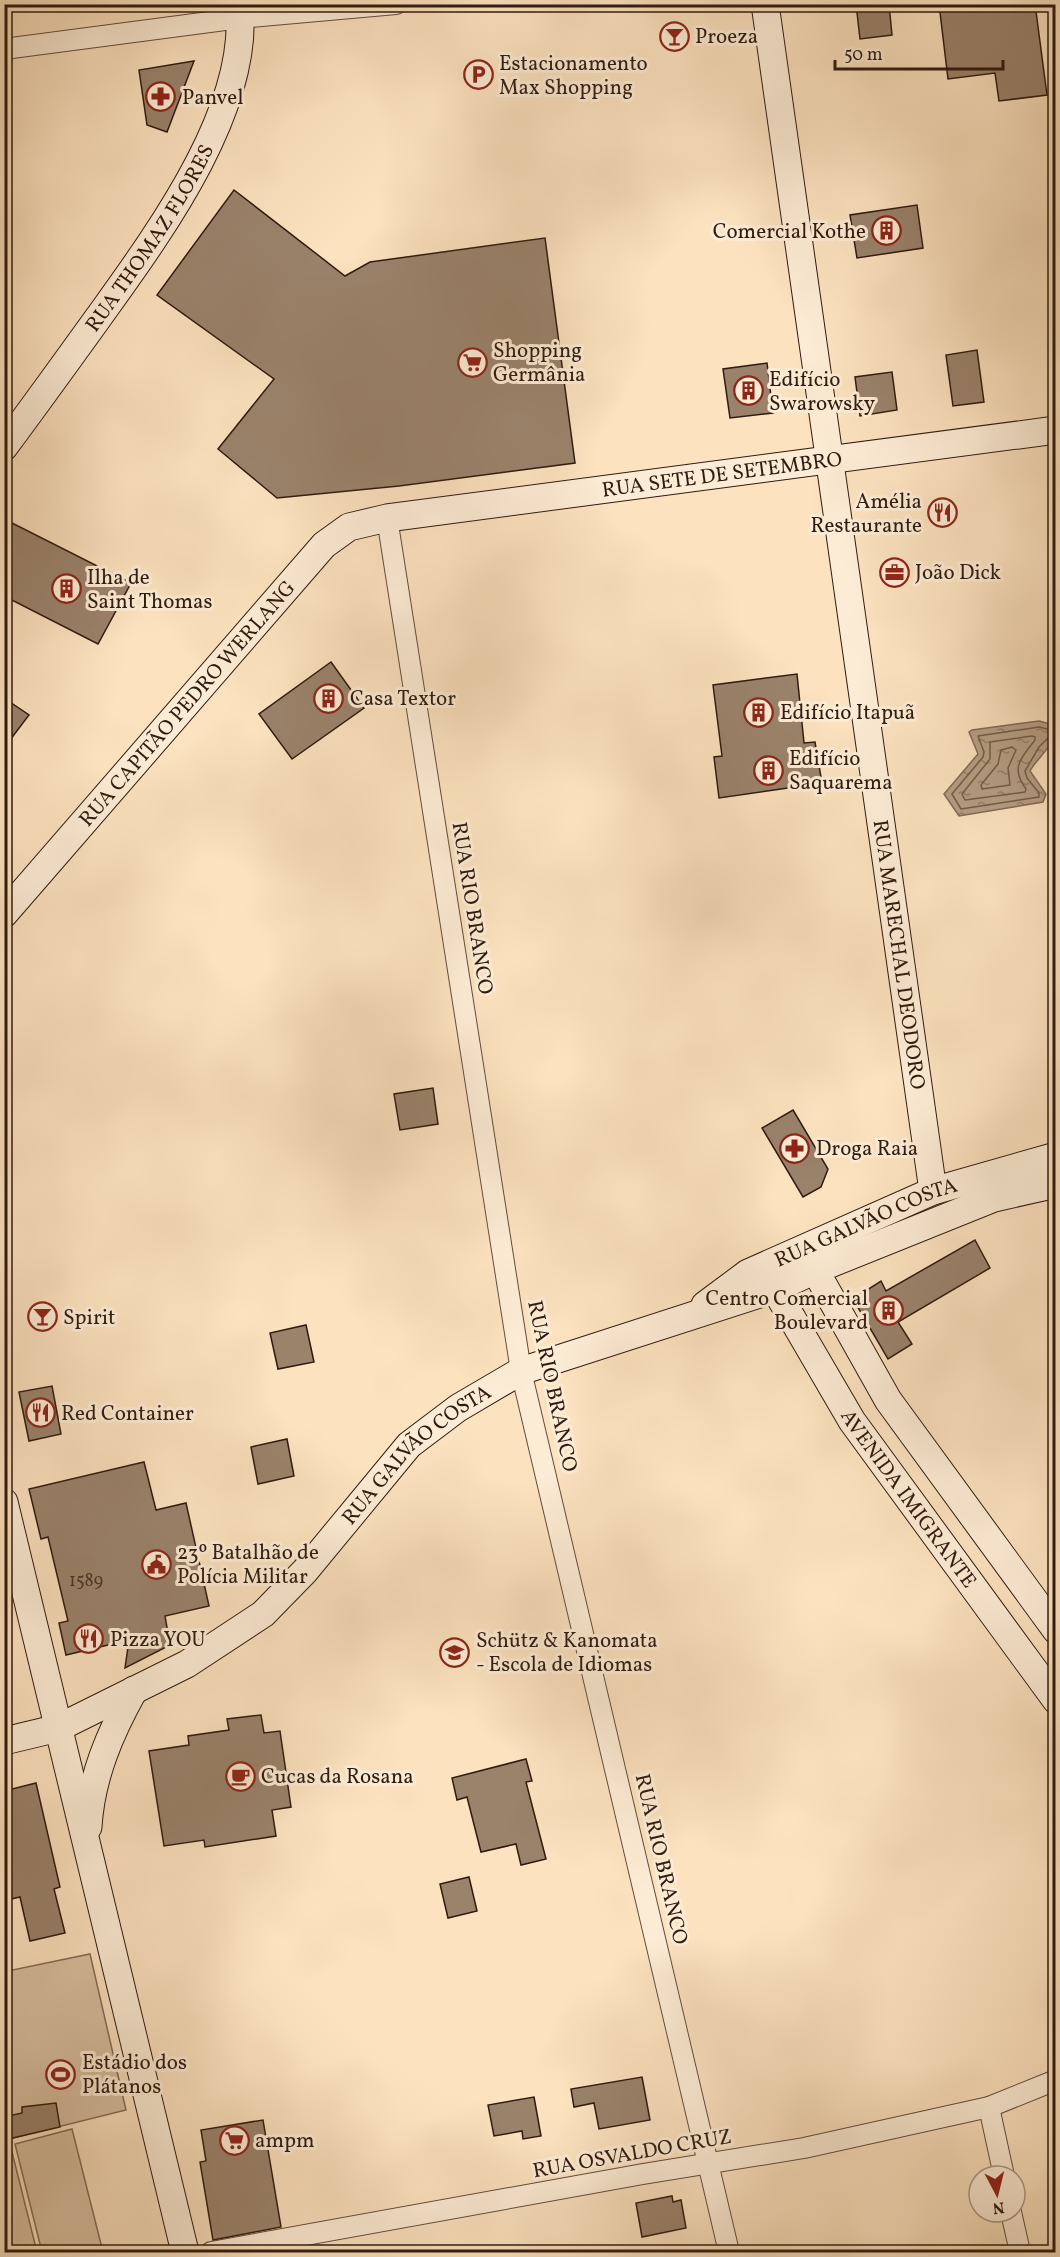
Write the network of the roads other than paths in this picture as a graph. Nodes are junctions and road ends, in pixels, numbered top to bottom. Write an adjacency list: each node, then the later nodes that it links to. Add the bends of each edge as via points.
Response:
1 (396, 4): 3 (street)
2 (765, 4): 7 (street, RUA MARECHAL DEODORO)
3 (240, 11): 4 (street); 6 (street, RUA THOMAZ FLORES, via 238,60 200,164 137,264)
4 (4, 49)
5 (1056, 430): 7 (street, RUA SETE DE SETEMBRO)
6 (4, 447)
7 (829, 460): 8 (street, RUA SETE DE SETEMBRO); 12 (street, RUA MARECHAL DEODORO)
8 (387, 518): 9 (street, RUA CAPITÃO PEDRO WERLANG, via 349,527 324,545); 15 (street, RUA RIO BRANCO)
9 (4, 914)
10 (1056, 1156): 12 (street, RUA GALVÃO COSTA)
11 (1056, 1184): 13 (street, RUA GALVÃO COSTA, via 994,1198)
12 (933, 1191): 14 (street, RUA GALVÃO COSTA)
13 (815, 1270): 14 (street, RUA GALVÃO COSTA); 17 (street, AVENIDA IMIGRANTE, via 888,1400)
14 (774, 1276): 15 (street, RUA GALVÃO COSTA, via 690,1318); 19 (street, AVENIDA IMIGRANTE, via 852,1421)
15 (521, 1371): 18 (street, RUA GALVÃO COSTA, via 458,1408 409,1444 304,1571 263,1614 187,1664); 25 (street, RUA RIO BRANCO)
16 (4, 1502): 20 (street)
17 (1056, 1630)
18 (134, 1690): 20 (street, RUA GALVÃO COSTA); 22 (street, via 97,1771)
19 (1056, 1700)
20 (58, 1728): 21 (street, RUA GALVÃO COSTA); 22 (street)
21 (4, 1741)
22 (86, 1849): 28 (street)
23 (1056, 2080): 24 (street, RUA OSVALDO CRUZ)
24 (989, 2107): 25 (street, RUA OSVALDO CRUZ, via 804,2148); 26 (street)
25 (709, 2164): 29 (street, RUA OSVALDO CRUZ); 30 (street, RUA RIO BRANCO)
26 (1001, 2164)
27 (1014, 2224): 31 (street)
28 (185, 2253)
29 (211, 2253)
30 (729, 2253)
31 (1020, 2253)

